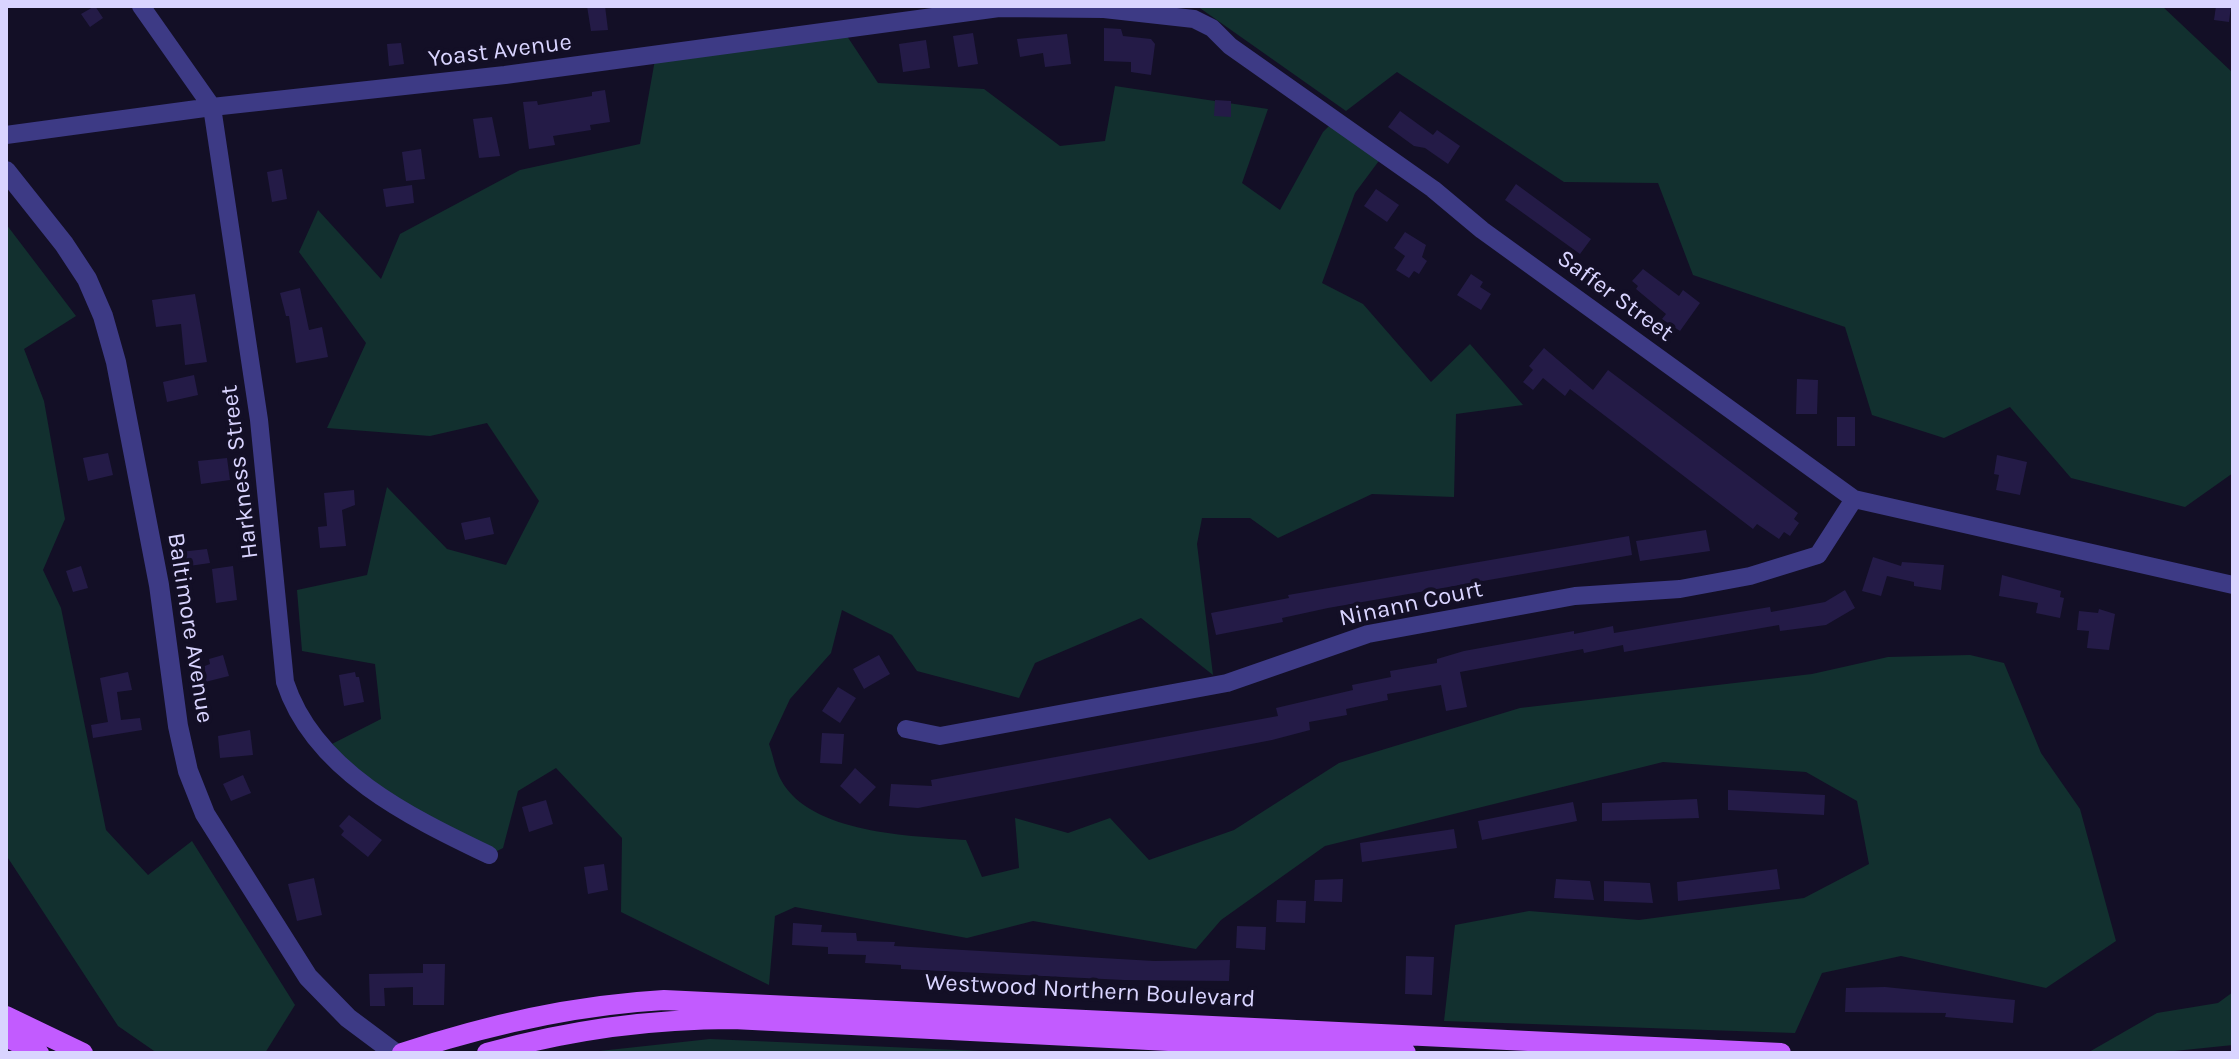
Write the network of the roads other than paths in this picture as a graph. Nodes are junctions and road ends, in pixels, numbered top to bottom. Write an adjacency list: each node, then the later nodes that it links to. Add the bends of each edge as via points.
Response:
1 (141, 6): 3 (street, Harkness Street)
2 (999, 8): 3 (street, Yoast Avenue, via 505,75); 6 (street, Saffer Street, via 1104,9 1194,19 1212,28)
3 (212, 107): 4 (street, Yoast Avenue); 9 (street, Harkness Street, via 259,420 285,682 295,711 324,748 399,811)
4 (6, 135)
5 (6, 171): 14 (street, Baltimore Avenue, via 64,244 103,316 159,585 178,726 205,814 308,977 348,1018)
6 (1854, 499): 7 (street, Saffer Street); 8 (street, Ninann Court, via 1818,555 1750,576 1680,589 1575,596 1368,634 1227,683 940,736)
7 (2233, 585)
8 (906, 729)
9 (489, 855)
10 (6, 1016): 13 (main road)
11 (6, 1037): 12 (main road)
12 (39, 1053)
13 (83, 1053)
14 (395, 1053)
15 (402, 1053): 18 (main road, Westwood Northern Boulevard, via 528,1017 606,1003 664,1000)
16 (487, 1053): 17 (main road, Westwood Northern Boulevard, via 611,1025 701,1019)
17 (1406, 1053)
18 (1781, 1053)

